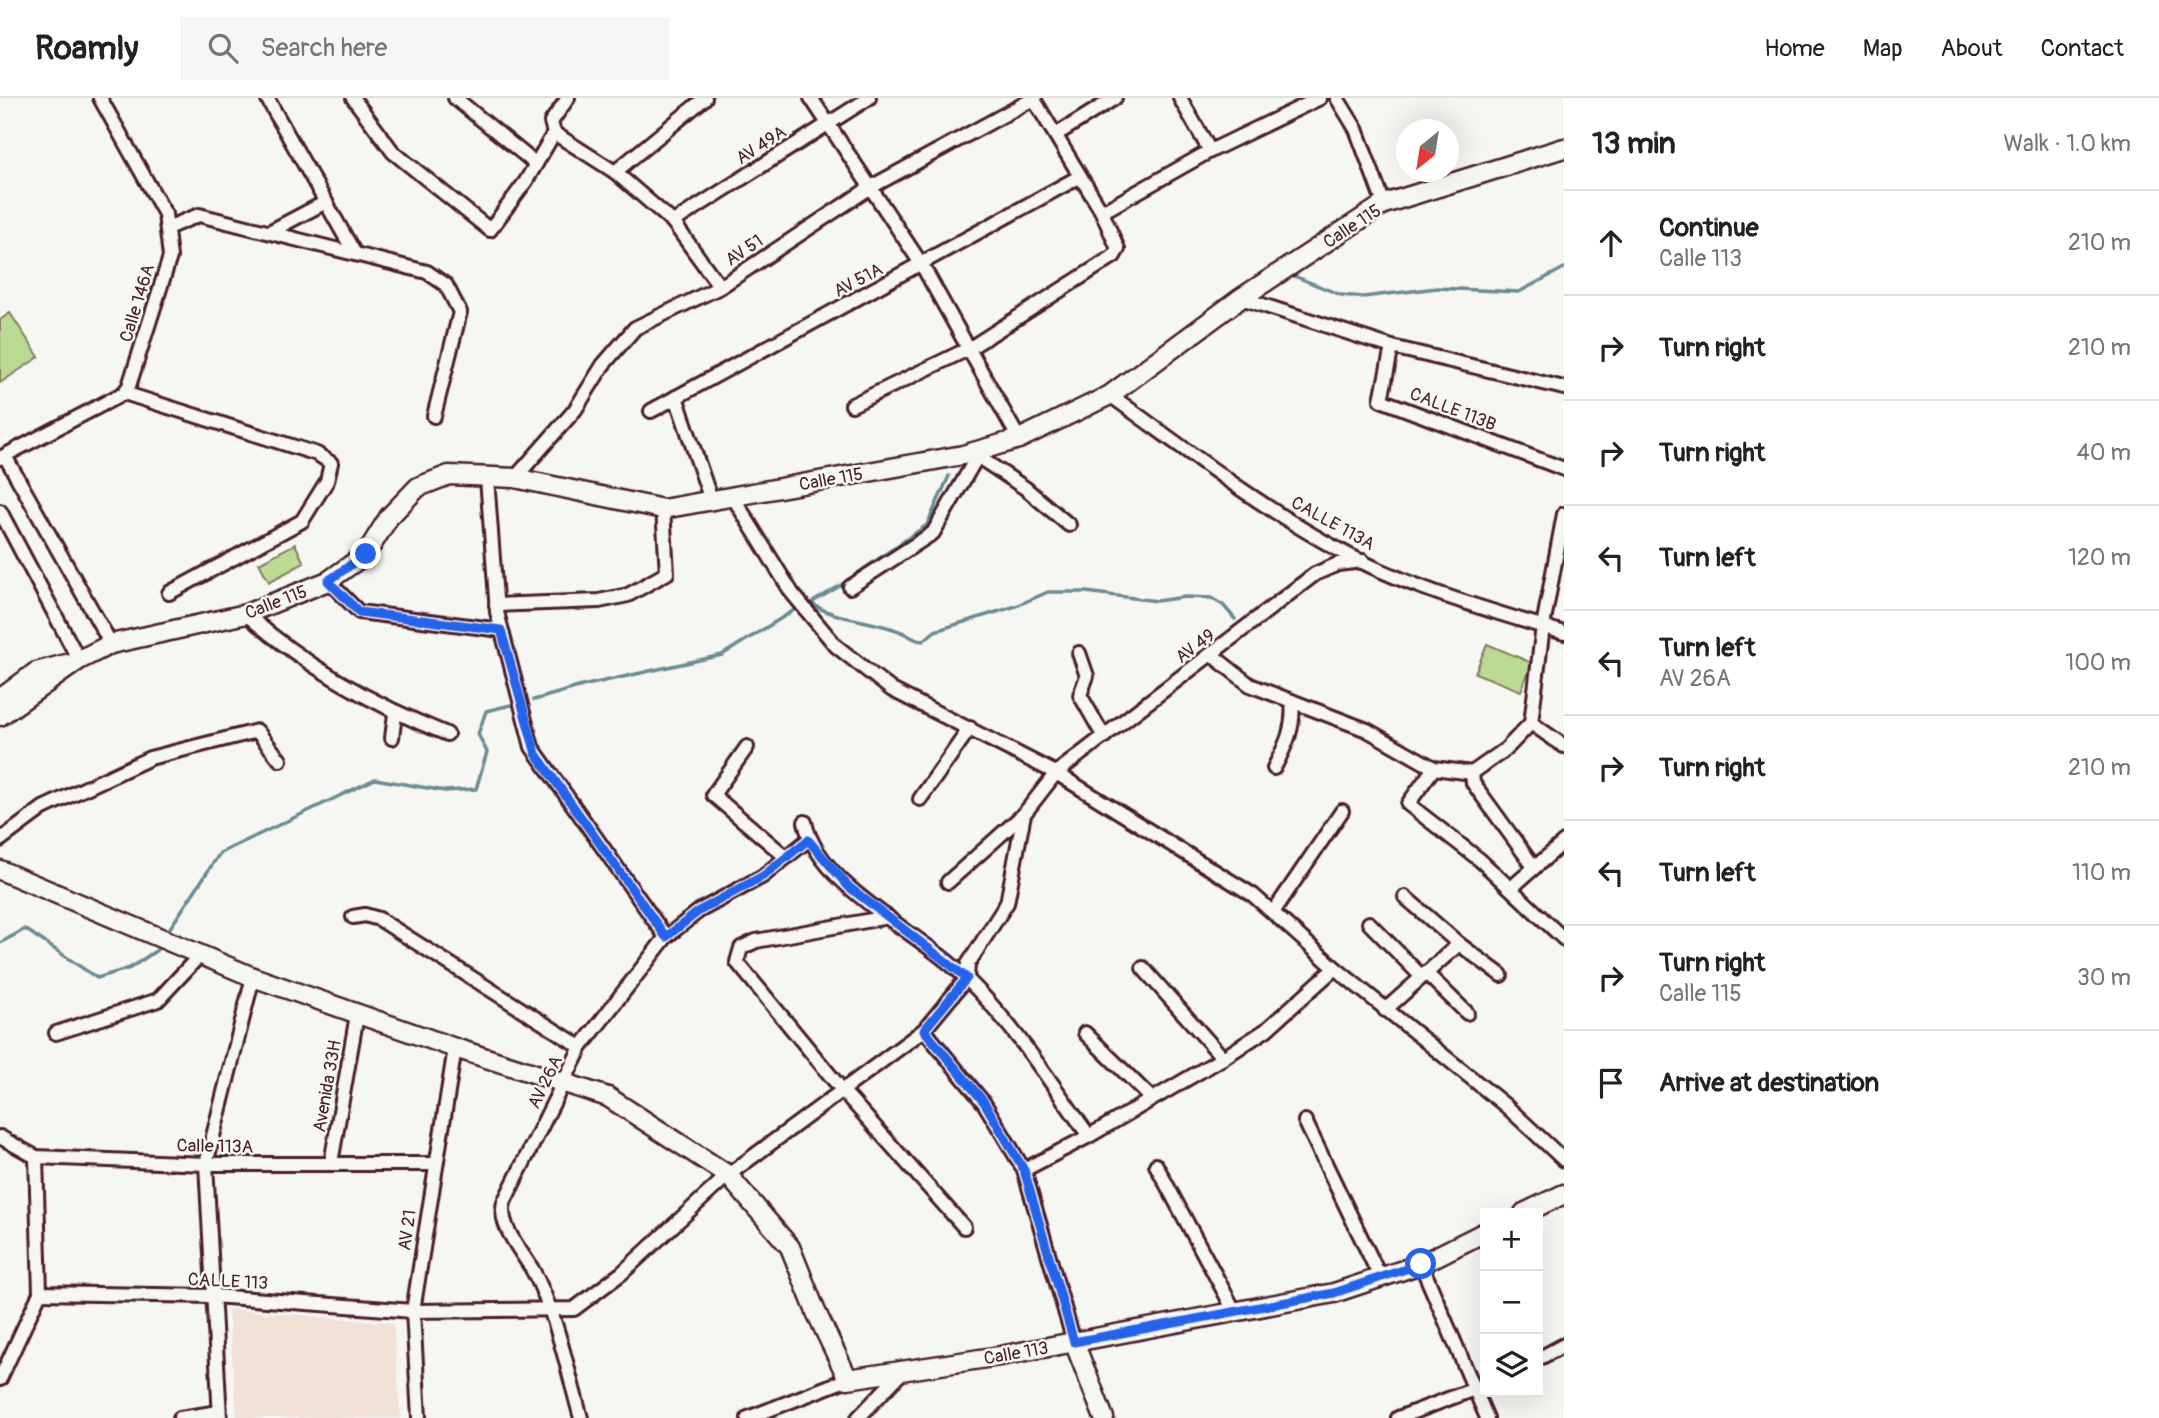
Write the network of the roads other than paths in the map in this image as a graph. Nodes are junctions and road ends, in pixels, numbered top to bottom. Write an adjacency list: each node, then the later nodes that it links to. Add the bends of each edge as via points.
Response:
1 (100, 98): 27 (street, Calle 146A, via 165,214)
2 (267, 98): 23 (street)
3 (353, 98): 19 (street, via 393,152 490,230)
4 (456, 98): 19 (street)
5 (568, 98): 15 (street, via 551,122)
6 (705, 98): 20 (street)
7 (811, 98): 14 (street)
8 (869, 98): 14 (street, AV 49A)
9 (1034, 98): 16 (street); 22 (street, AV 51)
10 (1115, 98): 16 (street)
11 (1180, 98): 18 (street)
12 (1320, 98): 18 (street)
13 (1337, 98): 24 (street, via 1356,129)
14 (829, 122): 22 (street); 26 (street, AV 49A)
15 (554, 133): 19 (street); 20 (street)
16 (1057, 134): 21 (street)
17 (1564, 148): 24 (main road, Calle 115)
18 (1210, 151): 25 (street)
19 (536, 164)
20 (615, 172): 26 (street)
21 (1079, 177): 25 (street); 30 (street, AV 51A)
22 (871, 187): 30 (street); 31 (street, AV 51)
23 (326, 202): 28 (street); 29 (street)
24 (1384, 204): 32 (main road, Calle 115)
25 (1102, 212): 34 (street, via 1118,249 1114,256)
26 (673, 222): 31 (street)
27 (166, 228): 28 (street, via 198,215); 36 (street, Calle 146A, via 170,257)
28 (269, 232): 29 (street)
29 (355, 254): 41 (street, via 427,272 446,285 460,312)
30 (922, 265): 34 (street); 38 (street, AV 51A)
31 (720, 287): 47 (street, AV 51, via 635,328 603,365 575,410)
32 (1241, 298): 33 (street); 37 (main road, Calle 115)
33 (1392, 347): 35 (street); 45 (street, CALLE 113B, via 1381,400)
34 (970, 348): 39 (street); 42 (street)
35 (1564, 388)
36 (124, 393): 44 (street); 57 (street, via 317,454 331,463 327,481 302,521)
37 (1110, 395): 42 (main road, Calle 115); 54 (street, CALLE 113A, via 1241,489)
38 (676, 397): 40 (street, AV 51A); 49 (street)
39 (852, 405)
40 (651, 411)
41 (434, 416)
42 (1019, 439): 43 (main road, Calle 115)
43 (979, 453): 48 (main road, Calle 115); 53 (street); 56 (street, via 933,533)
44 (3, 457): 63 (street)
45 (1564, 469)
46 (487, 478): 47 (main road, Calle 115); 55 (main road, Calle 115, via 449,475 418,487 389,517 366,554); 58 (street)
47 (515, 478): 50 (main road, Calle 115)
48 (733, 497): 49 (main road, Calle 115); 72 (street, via 792,593 836,646 892,690)
49 (711, 500): 50 (main road, Calle 115)
50 (663, 509): 58 (street, via 667,573 628,594 600,600)
51 (0, 511): 66 (street)
52 (1564, 514): 60 (street)
53 (1069, 525)
54 (1363, 561): 60 (street, CALLE 113A, via 1430,589); 65 (street, AV 49, via 1338,564 1315,574)
55 (328, 581): 59 (main road, Calle 115); 61 (street, via 359,612)
56 (850, 587)
57 (169, 593)
58 (496, 605): 61 (street)
59 (246, 614): 63 (main road, Calle 115); 69 (street, via 283,647)
60 (1543, 626): 62 (street, CALLE 113A); 71 (street)
61 (501, 630): 101 (street, via 536,754)
62 (1564, 633)
63 (111, 644): 66 (main road, Calle 115)
64 (1079, 653): 74 (street, via 1087,676 1080,695)
65 (1212, 655): 68 (street, via 1250,685); 74 (street, AV 49)
66 (79, 660): 67 (main road, Calle 115, via 36,672); 70 (main road, Calle 115)
67 (0, 699)
68 (1292, 701): 79 (street, via 1294,717 1288,742); 80 (street, via 1367,730)
69 (395, 714): 73 (street); 75 (street)
70 (0, 716)
71 (1531, 723): 76 (street); 82 (street, via 1506,749)
72 (970, 728): 81 (street); 83 (street)
73 (447, 734)
74 (1104, 737): 81 (street, AV 49)
75 (392, 738)
76 (1564, 746)
77 (747, 747): 90 (street, via 713,794)
78 (280, 760): 87 (street, via 257,732 150,758 43,808)
79 (1274, 768)
80 (1434, 768): 82 (street); 94 (street, via 1408,804)
81 (1056, 773): 85 (street, AV 49); 96 (street)
82 (1472, 773): 91 (street, via 1473,783)
83 (920, 799)
84 (1342, 811): 96 (street)
85 (1024, 814): 93 (street, AV 49); 109 (street, CALLE 113, via 1007,904 968,964)
86 (805, 821): 88 (street)
87 (0, 840)
88 (808, 840): 90 (street, AV 26A); 98 (street, via 849,887)
89 (1563, 845): 91 (street)
90 (786, 857): 101 (street, AV 26A, via 747,887 687,918)
91 (1534, 867): 94 (street)
92 (0, 870): 103 (main road)
93 (948, 882)
94 (1511, 888): 100 (street)
95 (1405, 897): 102 (street)
96 (1273, 911): 105 (street)
97 (352, 917): 116 (street, via 379,919)
98 (888, 918): 109 (street); 120 (street, via 756,941 741,948 737,956 741,969)
99 (1369, 923): 106 (street)
100 (1563, 935)
101 (666, 937): 116 (street, AV 26A)
102 (1459, 944): 106 (street); 107 (street)
103 (200, 955): 108 (main road); 114 (street, via 158,1000)
104 (1143, 968): 118 (street)
105 (1335, 968): 110 (street); 118 (street, via 1266,1030)
106 (1424, 975): 110 (street); 111 (street)
107 (1501, 975)
108 (253, 977): 112 (main road); 128 (street)
109 (967, 978): 113 (street, CALLE 113); 123 (street, via 1031,1055)
110 (1385, 1010): 126 (street, via 1506,1106)
111 (1467, 1013)
112 (357, 1015): 117 (main road); 127 (street, Avenida 33H)
113 (924, 1030): 120 (street, CALLE 113); 131 (street, via 984,1102)
114 (56, 1033)
115 (1085, 1033): 121 (street)
116 (581, 1047): 119 (street, AV 26A)
117 (455, 1048): 119 (main road); 129 (street, AV 21)
118 (1223, 1058): 121 (street)
119 (566, 1082): 132 (main road, via 608,1097); 141 (street, AV 26A, via 502,1211)
120 (844, 1091): 132 (street, CALLE 113); 135 (street)
121 (1152, 1099): 123 (street)
122 (1305, 1121): 138 (street)
123 (1089, 1136): 131 (street)
124 (0, 1137): 125 (street, Calle 113A)
125 (36, 1157): 128 (street, Calle 113A); 139 (street)
126 (1564, 1160)
127 (331, 1163): 128 (street, Calle 113A); 129 (street, Calle 113A)
128 (206, 1164): 140 (street)
129 (435, 1164): 142 (street, AV 21)
130 (1156, 1165): 143 (street)
131 (1024, 1170): 144 (street)
132 (728, 1175): 141 (street, CALLE 113, via 622,1273 578,1307); 149 (main road, via 790,1247)
133 (1564, 1194): 134 (main road)
134 (1535, 1208)
135 (964, 1227)
136 (1480, 1234): 137 (main road, Calle 113)
137 (1421, 1264): 138 (main road, Calle 113); 150 (street)
138 (1380, 1277): 143 (main road, Calle 113, via 1334,1293)
139 (40, 1293): 140 (street, CALLE 113); 148 (street)
140 (212, 1296): 142 (street, CALLE 113); 152 (street)
141 (550, 1310): 142 (street, CALLE 113); 155 (street, AV 26A)
142 (413, 1311): 154 (street, AV 21)
143 (1234, 1312): 144 (main road, Calle 113)
144 (1074, 1342): 147 (main road, Calle 113); 158 (main road)
145 (1564, 1345): 146 (street)
146 (1543, 1356)
147 (902, 1372): 149 (main road, Calle 113); 157 (street)
148 (0, 1379)
149 (848, 1379): 156 (street, Calle 113)
150 (1480, 1387): 159 (street)
151 (1482, 1397): 160 (street)
152 (219, 1415): 153 (street)
153 (180, 1418)
154 (419, 1418)
155 (581, 1418)
156 (748, 1418)
157 (859, 1418)
158 (1104, 1418)
159 (1398, 1418)
160 (1487, 1418)

